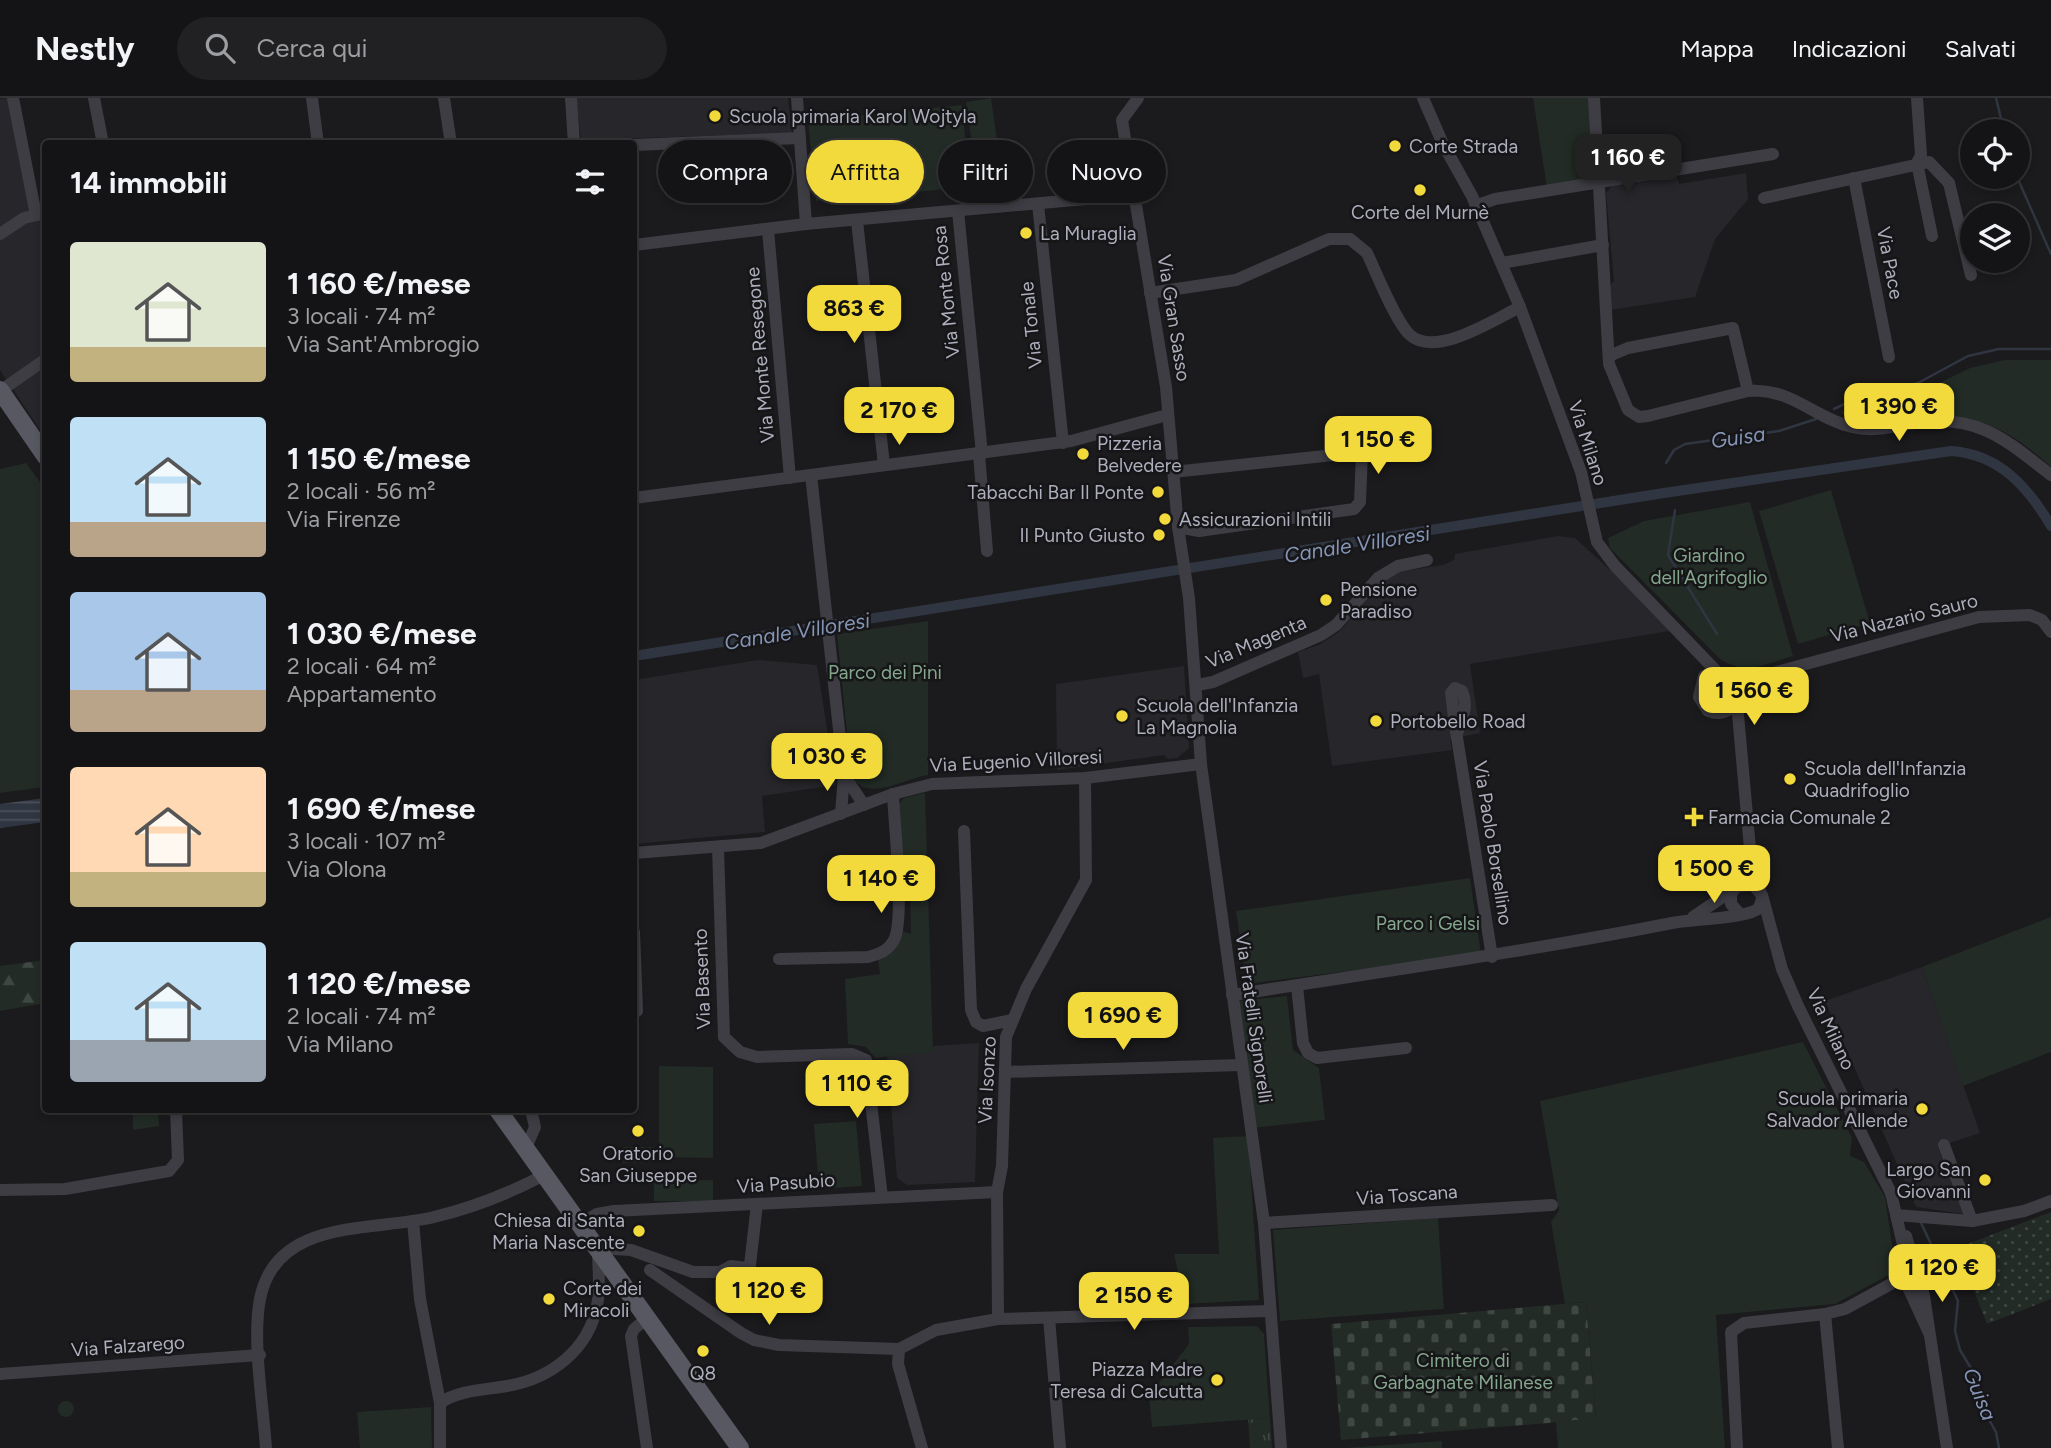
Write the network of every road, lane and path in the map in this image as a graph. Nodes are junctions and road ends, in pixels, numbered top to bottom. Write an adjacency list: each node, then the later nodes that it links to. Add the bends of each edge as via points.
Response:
1 (13, 98): 27 (street)
2 (94, 98): 12 (street)
3 (312, 98): 13 (street)
4 (444, 98): 14 (street)
5 (571, 98): 15 (street)
6 (797, 98): 11 (street)
7 (1138, 98): 16 (street, Via Gran Sasso, via 1122,120)
8 (1423, 98): 26 (street, Via Milano)
9 (1594, 98): 21 (street)
10 (1917, 98): 19 (street, via 1921,156)
11 (800, 138): 17 (street); 31 (street)
12 (102, 140)
13 (317, 140)
14 (450, 140)
15 (573, 140)
16 (1125, 140)
17 (637, 145)
18 (1773, 154): 21 (street)
19 (1917, 163): 20 (street); 34 (street); 38 (street, via 1929,162 1948,179)
20 (1854, 178): 22 (street); 42 (street, Via Pace)
21 (1600, 181): 26 (street); 36 (street)
22 (1764, 198)
23 (1050, 203): 25 (street)
24 (1136, 203): 39 (street, Via Gran Sasso)
25 (1038, 204): 28 (street); 47 (street, Via Tonale)
26 (1475, 206): 37 (street, Via Milano)
27 (42, 210)
28 (957, 211): 30 (street); 49 (street, Via Monte Rosa)
29 (42, 214): 33 (street, via 24,218)
30 (857, 221): 31 (street); 50 (street)
31 (806, 224): 32 (street)
32 (768, 230): 35 (street); 54 (street, Via Monte Resegone)
33 (0, 234)
34 (1932, 236)
35 (637, 245)
36 (1603, 245): 37 (street); 41 (street)
37 (1502, 263): 40 (street, Via Milano)
38 (1971, 275)
39 (1150, 293): 40 (street, via 1228,282 1341,237 1367,253 1404,329 1417,340 1437,344 1450,340); 46 (street, Via Gran Sasso)
40 (1520, 307): 61 (street, Via Milano, via 1584,481 1597,542)
41 (1608, 350): 45 (street, via 1610,371 1628,410 1639,417); 45 (street, via 1733,328)
42 (1889, 357)
43 (42, 362): 44 (street)
44 (0, 391): 48 (main road)
45 (1748, 391): 53 (street, via 1789,396 1853,428 1961,423 2018,447)
46 (1167, 415): 47 (street); 51 (street, Via Gran Sasso)
47 (1063, 443): 49 (street)
48 (42, 451)
49 (980, 454): 50 (street); 57 (street, Via Monte Rosa)
50 (884, 465): 52 (street)
51 (1173, 472): 56 (street, Via Gran Sasso); 56 (street, via 1362,452 1360,502 1354,509 1199,531)
52 (811, 475): 54 (street); 69 (street)
53 (2051, 475)
54 (790, 478): 55 (street)
55 (637, 498)
56 (1178, 527): 59 (street, Via Gran Sasso)
57 (986, 551)
58 (1427, 560): 63 (street, Via Magenta, via 1398,566 1378,578 1336,625 1321,635)
59 (1188, 593): 63 (street, Via Fratelli Signorelli)
60 (2051, 632): 64 (street, Via Nazario Sauro, via 2042,620 2030,615 1979,617)
61 (1693, 646): 62 (street, Via Milano); 64 (street, Via Milano)
62 (1703, 684): 64 (street, via 1711,678); 65 (street, via 1699,693 1702,705)
63 (1197, 685): 68 (street, Via Fratelli Signorelli)
64 (1731, 687): 65 (street, via 1731,708); 67 (street)
65 (1717, 713): 67 (street, via 1729,726)
66 (1457, 734): 82 (street, Via Paolo Borsellino)
67 (1740, 755): 74 (street)
68 (1201, 764): 70 (street, Via Eugenio Villoresi); 85 (street, Via Fratelli Signorelli)
69 (844, 775): 72 (street); 73 (street)
70 (1085, 778): 71 (street, Via Eugenio Villoresi, via 932,784); 86 (street, Via Isonzo, via 1086,880)
71 (893, 794): 72 (street, Via Eugenio Villoresi); 83 (street, via 898,918 893,941 868,957)
72 (864, 805): 73 (street, Via Eugenio Villoresi)
73 (841, 814): 76 (street, Via Eugenio Villoresi, via 761,843)
74 (1748, 825): 78 (street, via 1750,866); 79 (street, via 1760,876)
75 (964, 831): 86 (street, via 971,1010 983,1026)
76 (718, 847): 77 (street, Via Eugenio Villoresi); 98 (street, Via Basento, via 724,1037 748,1055 852,1054 869,1064 883,1186)
77 (637, 853)
78 (1735, 888): 79 (street, via 1753,885); 80 (street, via 1731,904); 81 (street)
79 (1760, 901): 80 (street, via 1749,915); 102 (street, Via Milano, via 1798,1006 1891,1194)
80 (1740, 914): 81 (street)
81 (1689, 920): 82 (street)
82 (1492, 957): 84 (street)
83 (779, 959)
84 (1297, 986): 85 (street); 87 (street, via 1308,1054 1317,1058)
85 (1232, 995): 88 (street, Via Fratelli Signorelli)
86 (1012, 1020): 89 (street, Via Isonzo, via 1006,1037)
87 (1406, 1048)
88 (1241, 1065): 89 (street); 105 (street, Via Fratelli Signorelli)
89 (1005, 1072): 97 (street, Via Isonzo)
90 (176, 1113): 96 (street, via 178,1160 169,1171 65,1189)
91 (500, 1113): 94 (main road)
92 (532, 1113): 94 (street, via 535,1127)
93 (1944, 1145): 104 (street)
94 (526, 1148): 95 (main road)
95 (544, 1175): 103 (street, via 489,1199); 106 (main road)
96 (0, 1190)
97 (997, 1192): 98 (street, Via Pasubio); 117 (street, Via Isonzo)
98 (879, 1197): 100 (street, Via Pasubio)
99 (2051, 1201): 104 (street)
100 (757, 1204): 106 (street, Via Pasubio, via 614,1211); 107 (street, via 747,1268 693,1272 631,1250)
101 (1552, 1205): 105 (street, Via Toscana)
102 (1898, 1220): 104 (street); 109 (street, Via Milano, via 1903,1245); 110 (street, Via Milano)
103 (413, 1221): 120 (street, via 316,1235 286,1253 269,1274 260,1297); 122 (street, via 420,1299)
104 (1972, 1221)
105 (1264, 1223): 113 (street, Via Fratelli Signorelli)
106 (580, 1224): 107 (main road)
107 (597, 1250): 116 (main road); 122 (street, via 595,1314 568,1356 531,1381 456,1395)
108 (650, 1270): 119 (street, via 754,1340)
109 (1901, 1272): 110 (street, via 1912,1273); 111 (street); 112 (street, Via Milano)
110 (1921, 1281): 118 (street, Via Milano)
111 (1891, 1284): 112 (street); 114 (street)
112 (1908, 1287): 118 (street, Via Milano)
113 (1269, 1311): 115 (street); 130 (street, Via Fratelli Signorelli)
114 (1825, 1314): 131 (street, via 1744,1323 1731,1332); 132 (street)
115 (1049, 1318): 117 (street); 129 (street)
116 (646, 1319): 126 (street, via 631,1336); 127 (main road)
117 (998, 1320): 119 (street, via 936,1330)
118 (1929, 1333): 123 (street, Via Milano)
119 (899, 1349): 128 (street, via 898,1364)
120 (260, 1355): 121 (street, Via Falzarego); 124 (street)
121 (0, 1374)
122 (440, 1403): 125 (street)
123 (1947, 1446)
124 (266, 1448)
125 (440, 1448)
126 (647, 1448)
127 (740, 1448)
128 (922, 1448)
129 (1060, 1448)
130 (1281, 1448)
131 (1737, 1448)
132 (1838, 1448)

